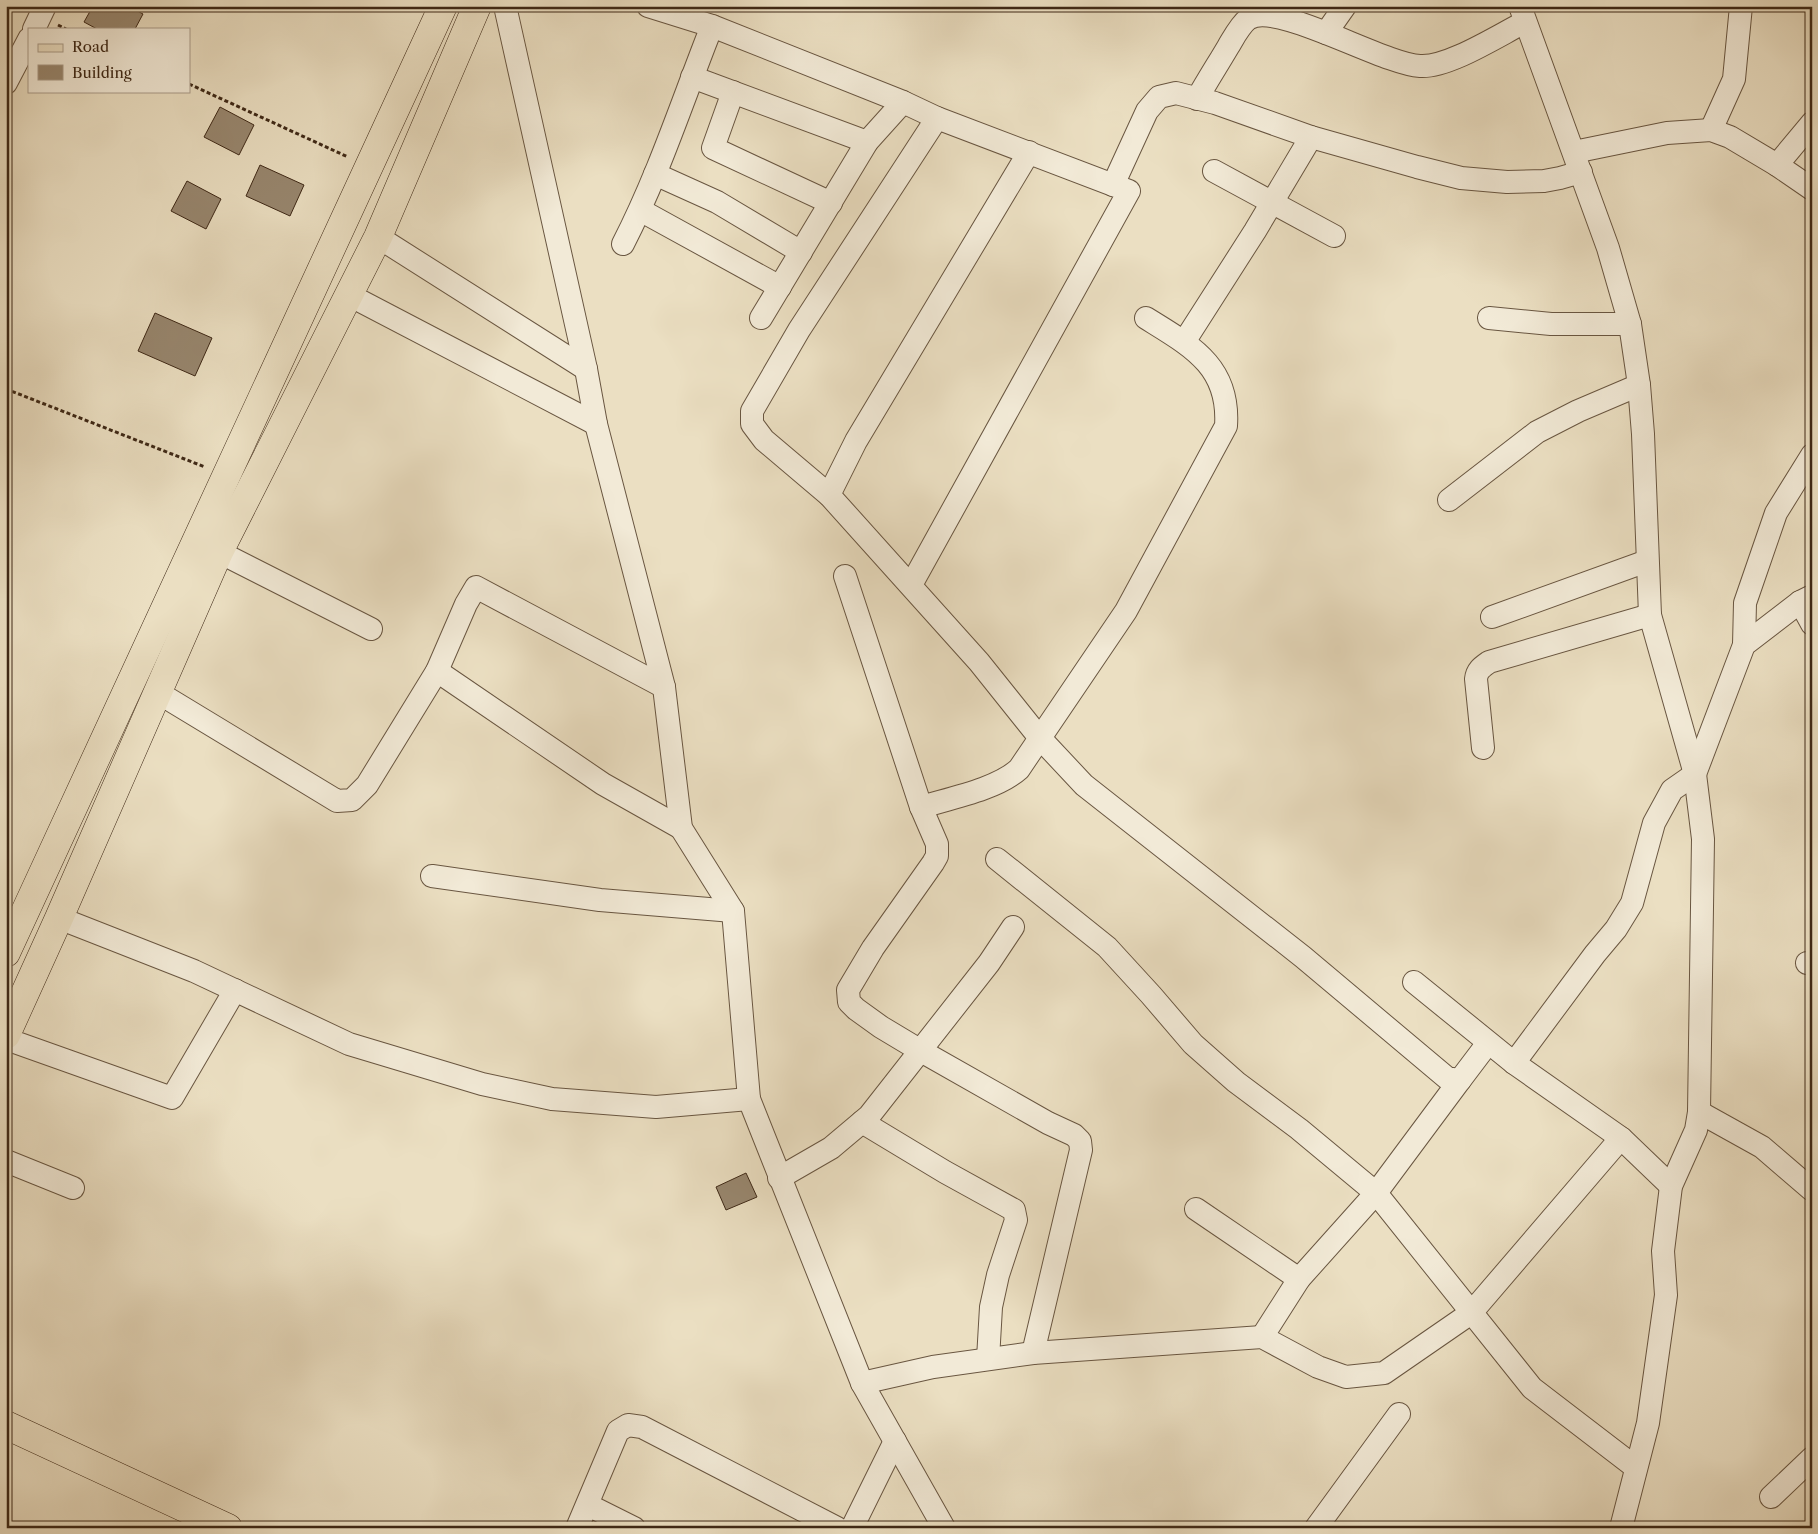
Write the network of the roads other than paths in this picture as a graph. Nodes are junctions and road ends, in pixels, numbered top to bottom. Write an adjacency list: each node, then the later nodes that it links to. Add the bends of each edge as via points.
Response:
1 (45, 6): 10 (street)
2 (443, 6): 73 (main road)
3 (477, 6): 34 (main road)
4 (504, 6): 44 (street)
5 (648, 6): 9 (street)
6 (1345, 6): 11 (street)
7 (1741, 6): 20 (street, via 1734,79)
8 (1522, 14): 11 (street, via 1455,57 1421,66 1399,62); 24 (street)
9 (712, 26): 13 (street); 17 (street)
10 (34, 28)
11 (1326, 33): 16 (street, via 1276,14 1248,18)
12 (28, 41): 14 (street)
13 (692, 77): 15 (street); 27 (street)
14 (6, 83)
15 (733, 92): 22 (street); 31 (street, via 713,148)
16 (1197, 99): 21 (street); 28 (street, via 1176,93 1159,97 1154,102 1139,125)
17 (902, 102): 18 (street); 22 (street)
18 (937, 118): 23 (street); 48 (street, via 799,330 752,411 752,424 764,440)
19 (1812, 123): 25 (street)
20 (1711, 130): 24 (street, via 1667,133); 25 (street, via 1730,137)
21 (1311, 137): 24 (street, via 1461,178 1544,181 1560,178); 30 (street)
22 (867, 142): 31 (street)
23 (1028, 152): 28 (street); 48 (street, via 856,441)
24 (1577, 162): 42 (street, via 1608,248)
25 (1777, 166): 29 (street)
26 (1214, 171): 30 (street)
27 (655, 174): 32 (street); 36 (street, via 718,202)
28 (1113, 185): 53 (street, via 1129,191)
29 (1812, 189)
30 (1271, 202): 33 (street); 43 (street)
31 (831, 203): 36 (street)
32 (640, 210): 35 (street); 37 (street)
33 (1334, 236)
34 (378, 237): 38 (main road); 44 (street)
35 (623, 244)
36 (801, 252): 37 (street)
37 (780, 287): 39 (street)
38 (349, 295): 46 (street); 50 (main road)
39 (761, 318)
40 (1146, 318): 43 (street)
41 (1488, 318): 42 (street, via 1551,324)
42 (1630, 324): 45 (street)
43 (1184, 342): 63 (street, via 1208,363 1219,381 1227,412 1226,426 1126,611)
44 (586, 369): 46 (street)
45 (1639, 385): 49 (street, via 1538,432); 51 (street)
46 (596, 424): 61 (street)
47 (1812, 455): 59 (street, via 1776,514 1745,603)
48 (829, 495): 53 (street)
49 (1449, 500)
50 (219, 552): 58 (street); 62 (main road)
51 (1647, 561): 55 (street); 56 (street)
52 (844, 576): 66 (street)
53 (911, 585): 63 (street)
54 (1806, 599): 57 (street); 59 (street)
55 (1650, 615): 64 (street, via 1489,662 1480,668 1476,679); 65 (street)
56 (1492, 618)
57 (1812, 624)
58 (371, 629)
59 (1744, 645): 65 (street)
60 (437, 671): 61 (street, via 476,587); 62 (street, via 367,785 352,800 337,801); 67 (street, via 603,784)
61 (664, 687): 67 (street)
62 (157, 692): 71 (main road)
63 (1039, 737): 66 (street, via 1019,769 1010,777); 81 (street, via 1084,785 1303,957 1447,1078)
64 (1483, 748)
65 (1695, 774): 80 (street, via 1672,790 1654,823 1632,903); 83 (street, via 1703,840)
66 (921, 807): 79 (street, via 938,844 937,856 848,990 849,1002 856,1009)
67 (682, 828): 70 (street)
68 (997, 859): 91 (street, via 1107,947 1193,1044 1236,1082)
69 (432, 876): 70 (street, via 600,900)
70 (733, 911): 82 (street)
71 (59, 918): 75 (street); 76 (main road)
72 (1013, 927): 79 (street)
73 (6, 953)
74 (1414, 982): 78 (street)
75 (235, 990): 77 (street, via 172,1098); 82 (street, via 348,1044 500,1088 552,1099 656,1108)
76 (6, 1035)
77 (6, 1039)
78 (1488, 1043): 80 (street); 81 (street)
79 (921, 1051): 84 (street); 96 (street, via 1080,1141 1081,1150)
80 (1514, 1063): 85 (street)
81 (1460, 1080): 91 (street)
82 (749, 1100): 87 (street)
83 (1699, 1112): 88 (street, via 1696,1130); 90 (street, via 1762,1147)
84 (862, 1122): 87 (street, via 831,1148); 97 (street, via 1014,1210 1016,1220 991,1308)
85 (1621, 1138): 88 (street); 94 (street)
86 (6, 1161): 89 (street)
87 (779, 1178): 98 (street)
88 (1672, 1186): 103 (street, via 1663,1251 1666,1295 1648,1424)
89 (73, 1188)
90 (1812, 1190)
91 (1376, 1193): 93 (street); 94 (street)
92 (1196, 1209): 93 (street)
93 (1299, 1279): 95 (street)
94 (1471, 1313): 95 (street, via 1384,1373 1346,1377 1318,1368); 103 (street, via 1532,1388)
95 (1262, 1336): 96 (street)
96 (1033, 1353): 97 (street)
97 (988, 1359): 98 (street)
98 (862, 1383): 101 (street)
99 (1399, 1414): 112 (street)
100 (6, 1425): 106 (main road)
101 (895, 1441): 110 (street); 111 (street)
102 (1812, 1458): 104 (street)
103 (1635, 1467): 113 (street)
104 (1771, 1497)
105 (588, 1504): 107 (street); 108 (street); 109 (street, via 618,1431 628,1425 642,1427)
106 (228, 1528)
107 (577, 1528)
108 (634, 1528)
109 (837, 1528)
110 (852, 1528)
111 (944, 1528)
112 (1316, 1528)
113 (1621, 1528)

